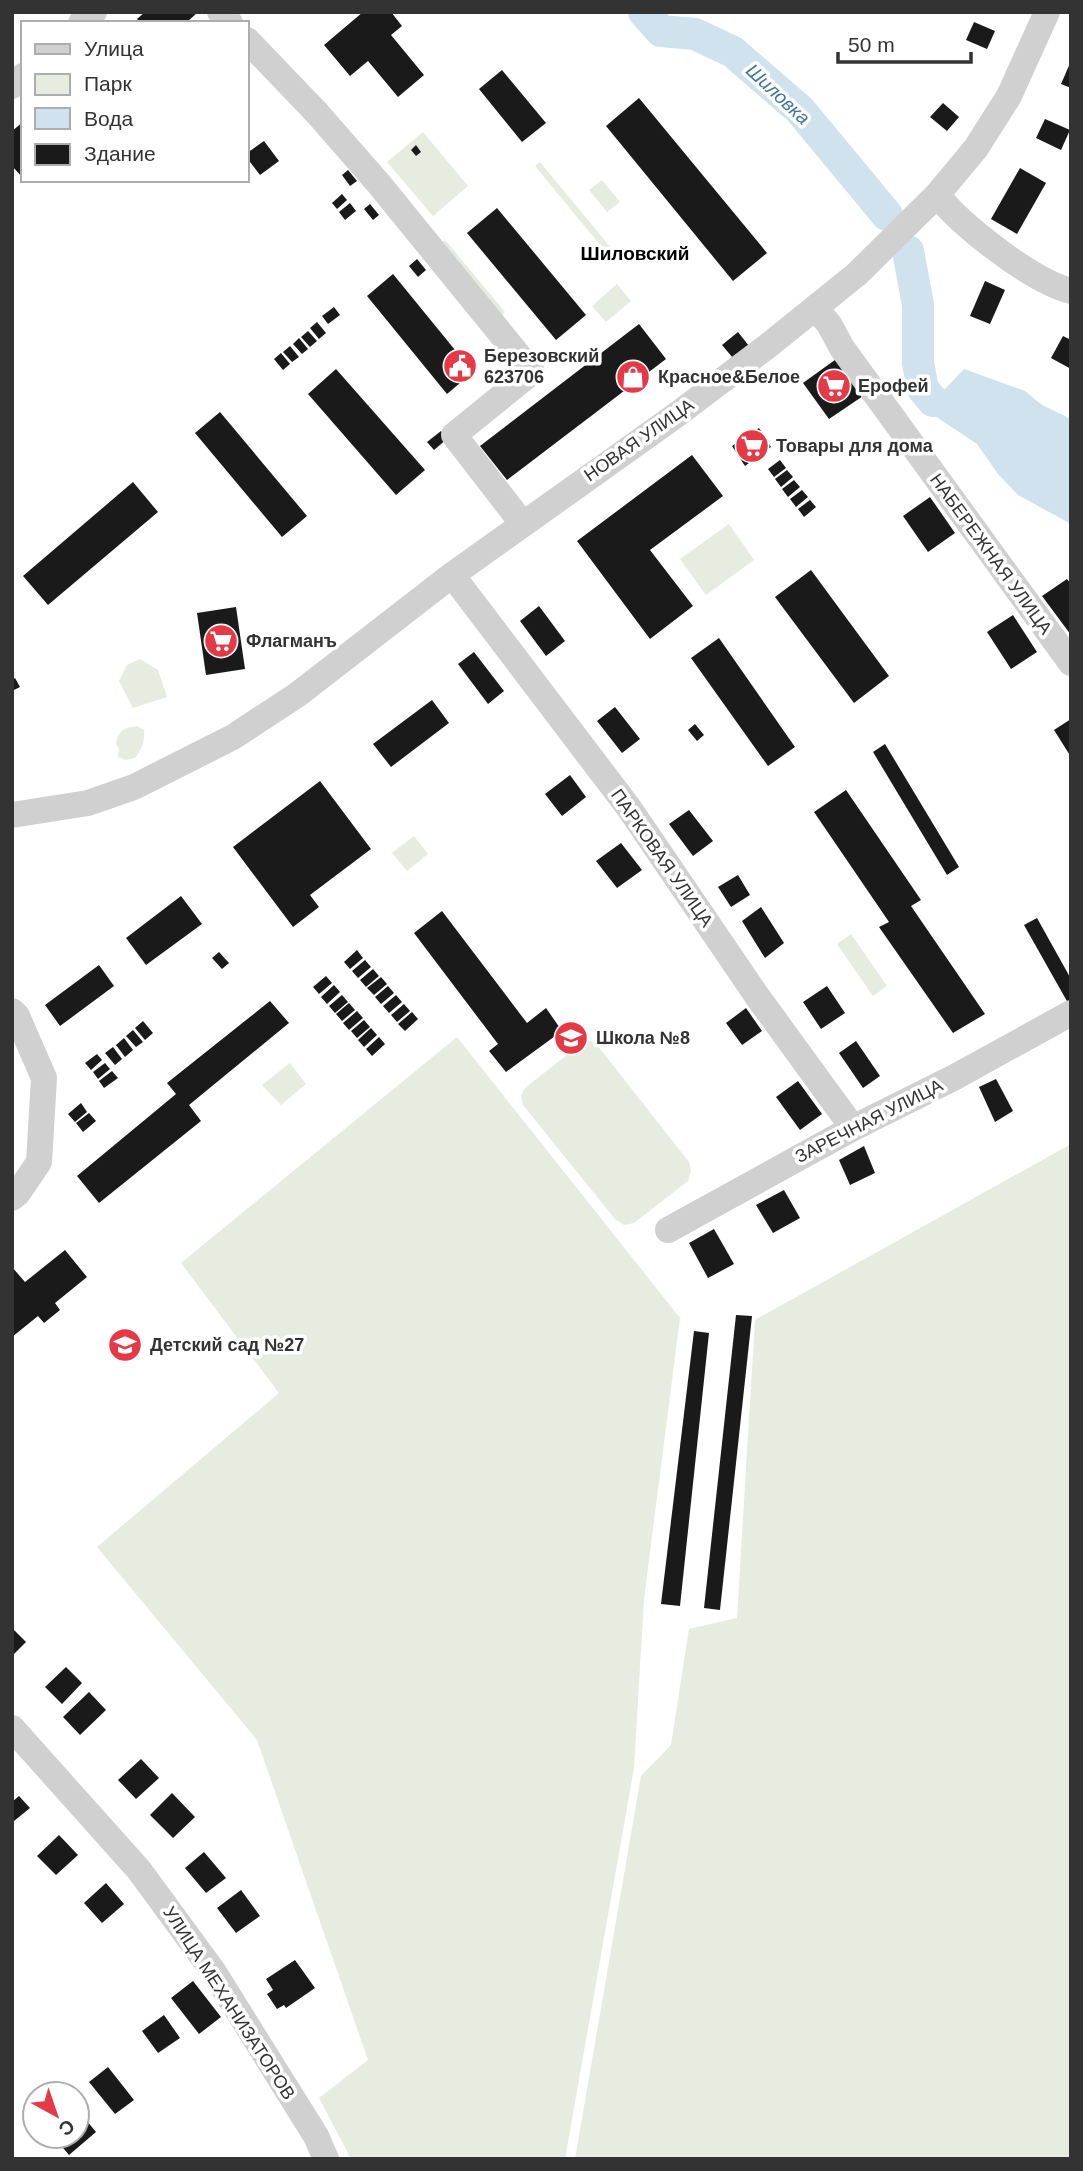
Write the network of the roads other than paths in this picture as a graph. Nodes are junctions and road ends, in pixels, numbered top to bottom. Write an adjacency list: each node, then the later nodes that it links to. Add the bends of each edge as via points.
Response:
1 (1047, 12): 3 (street, НОВАЯ УЛИЦА, via 1009,96 976,148)
2 (248, 41): 6 (street, via 379,184 532,372 454,435)
3 (932, 202): 4 (street, via 1054,287); 5 (street, НОВАЯ УЛИЦА)
4 (1071, 291)
5 (815, 308): 6 (street, НОВАЯ УЛИЦА, via 675,416); 8 (street, НАБЕРЕЖНАЯ УЛИЦА)
6 (522, 523): 7 (street, НОВАЯ УЛИЦА)
7 (459, 583): 9 (street, НОВАЯ УЛИЦА, via 297,695 195,758 88,803); 12 (street, ПАРКОВАЯ УЛИЦА, via 629,808)
8 (1071, 663)
9 (12, 815)
10 (12, 1010): 13 (street, via 44,1078 39,1161)
11 (1071, 1013): 12 (street, ЗАРЕЧНАЯ УЛИЦА)
12 (853, 1128): 14 (street, ЗАРЕЧНАЯ УЛИЦА)
13 (12, 1198)
14 (668, 1230)
15 (12, 1728): 16 (street, УЛИЦА МЕХАНИЗАТОРОВ, via 139,1870 213,1971)
16 (326, 2159)

